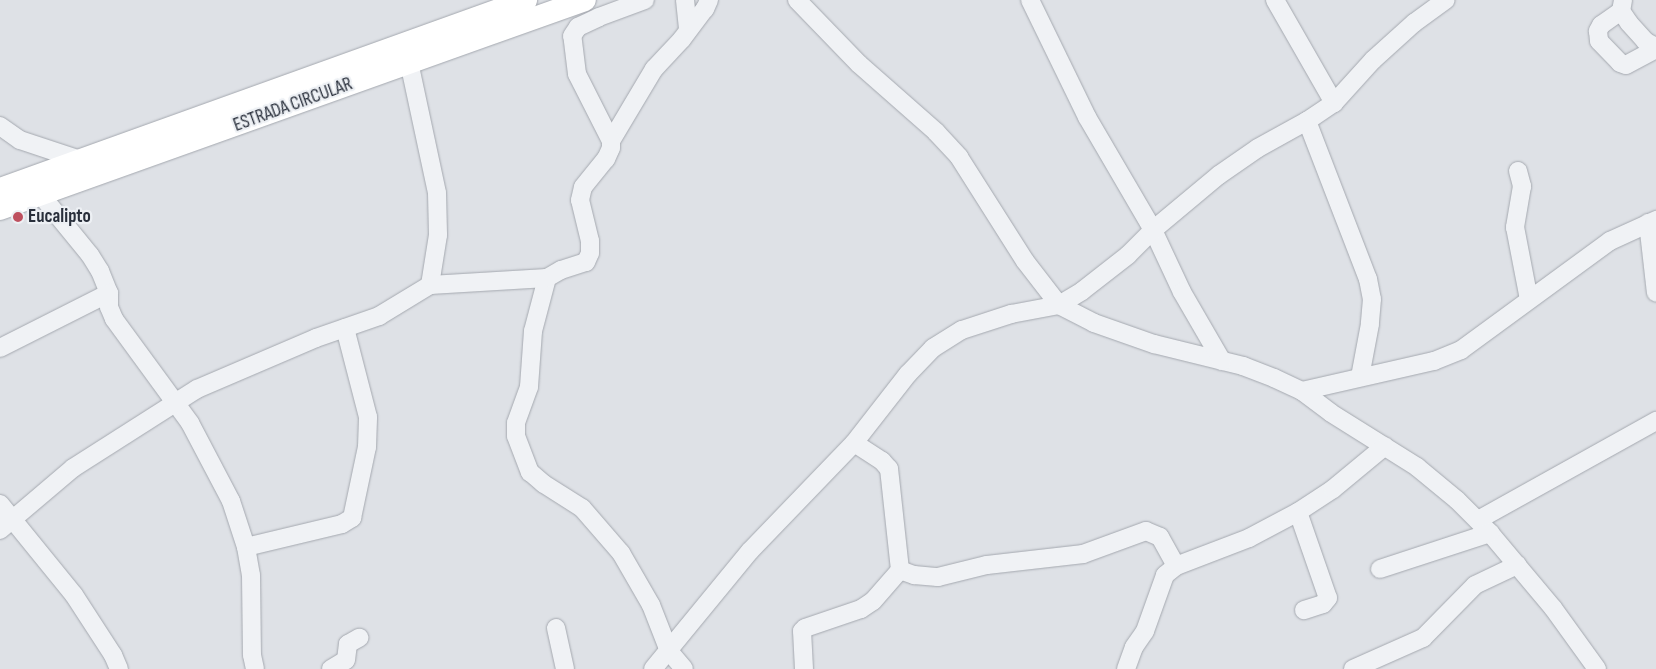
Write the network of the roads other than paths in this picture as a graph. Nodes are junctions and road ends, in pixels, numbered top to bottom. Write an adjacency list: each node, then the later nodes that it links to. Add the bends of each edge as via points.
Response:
1 (526, 0): 18 (main road, ESTRADA CIRCULAR)
2 (586, 0): 13 (main road, ESTRADA CIRCULAR)
3 (645, 0): 17 (street, via 598,17 578,27 572,36 577,74)
4 (685, 0): 11 (street)
5 (709, 0): 11 (street)
6 (798, 0): 30 (street, via 859,64 936,132 959,157 1025,261)
7 (1030, 0): 24 (street, via 1087,117)
8 (1275, 0): 14 (street)
9 (1446, 0): 14 (street, via 1414,23 1373,60)
10 (1622, 6): 12 (street, via 1645,41); 12 (street, via 1601,25 1599,41 1626,65)
11 (688, 30): 17 (street, via 654,69)
12 (1656, 48)
13 (409, 62): 21 (main road, ESTRADA CIRCULAR); 26 (street, via 437,193 438,236)
14 (1334, 103): 15 (street)
15 (1307, 121): 24 (street, via 1258,148 1219,175); 34 (street, via 1368,279 1372,299 1370,324)
16 (0, 126): 18 (street, via 20,140)
17 (611, 141): 25 (street, via 606,159 583,187 580,200 590,241 586,262)
18 (80, 160): 20 (main road, ESTRADA CIRCULAR)
19 (1518, 171): 29 (street, via 1522,186 1515,227)
20 (0, 189)
21 (41, 195): 22 (main road, ESTRADA CIRCULAR); 27 (street, via 90,255)
22 (0, 209)
23 (1652, 221): 28 (street); 29 (street, via 1603,246)
24 (1154, 230): 30 (street, via 1128,255); 33 (street, via 1182,292)
25 (547, 278): 26 (street); 53 (street, via 532,331 529,387 516,423 516,436 530,472 582,508 621,553 651,605)
26 (430, 285): 31 (street, via 379,316)
27 (109, 293): 32 (street); 36 (street, via 109,307 114,319)
28 (1656, 293)
29 (1529, 300): 34 (street, via 1461,350 1434,361)
30 (1059, 305): 33 (street, via 1094,323 1154,344); 38 (street, via 1010,314 962,330 933,348)
31 (345, 328): 36 (street, via 250,365); 45 (street, via 368,417 365,456 352,518 342,524)
32 (0, 348)
33 (1222, 361): 35 (street)
34 (1360, 377): 35 (street)
35 (1302, 391): 39 (street, via 1331,414)
36 (174, 402): 42 (street, via 73,468); 45 (street, via 203,446 231,501)
37 (1656, 421): 43 (street, via 1542,482)
38 (854, 442): 49 (street, via 882,461 888,469); 53 (street, via 750,551)
39 (1385, 446): 41 (street); 43 (street, via 1417,467)
40 (0, 504): 42 (street)
41 (1298, 512): 47 (street, via 1249,538); 50 (street, via 1328,598 1323,604)
42 (13, 518): 44 (street); 54 (street, via 74,595)
43 (1484, 526): 46 (street); 48 (street)
44 (0, 530)
45 (246, 547): 55 (street, via 251,575)
46 (1517, 564): 62 (street, via 1475,585 1422,638); 63 (street)
47 (1176, 566): 49 (street, via 1160,537 1146,531 1083,554 987,565 938,577); 61 (street, via 1165,575 1146,631 1134,647)
48 (1380, 569)
49 (900, 570): 60 (street, via 873,601 861,609 804,628)
50 (1304, 610)
51 (556, 628): 57 (street)
52 (359, 638): 56 (street, via 348,644 346,660)
53 (669, 650): 58 (street); 59 (street)
54 (119, 669)
55 (254, 669)
56 (331, 669)
57 (565, 669)
58 (653, 669)
59 (684, 669)
60 (804, 669)
61 (1126, 669)
62 (1353, 669)
63 (1597, 669)

